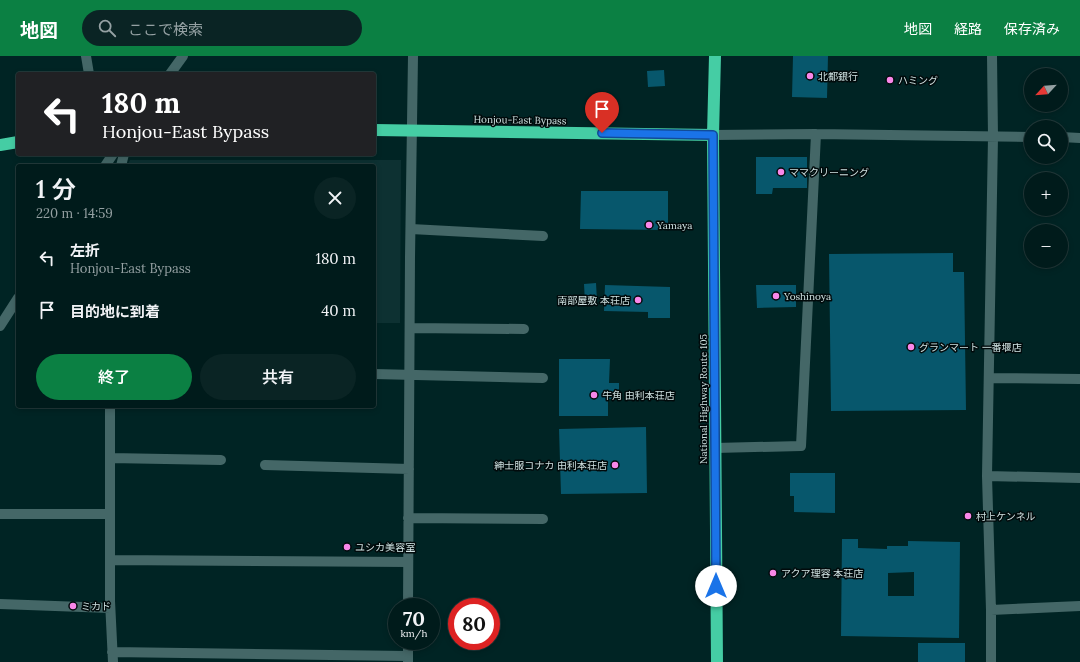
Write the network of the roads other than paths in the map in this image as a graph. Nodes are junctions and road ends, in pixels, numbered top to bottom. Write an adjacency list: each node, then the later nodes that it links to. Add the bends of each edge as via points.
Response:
1 (86, 56): 6 (street)
2 (183, 56): 7 (street)
3 (413, 56): 9 (street)
4 (715, 56): 11 (highway, National Highway Route 105)
5 (992, 56): 12 (street)
6 (89, 72)
7 (171, 72)
8 (376, 130): 9 (highway, Honjou-East Bypass)
9 (412, 130): 11 (highway, Honjou-East Bypass); 18 (street)
10 (816, 134): 11 (street); 12 (street); 30 (street, via 801,446)
11 (713, 135): 30 (highway, National Highway Route 105)
12 (993, 137): 13 (street); 27 (street)
13 (1024, 137)
14 (1068, 137): 15 (street)
15 (1080, 138)
16 (16, 142): 17 (highway)
17 (0, 145)
18 (410, 228): 19 (street); 22 (street)
19 (543, 236)
20 (16, 301): 21 (street)
21 (0, 326)
22 (410, 328): 23 (street); 25 (street)
23 (524, 329)
24 (376, 374): 25 (street)
25 (409, 374): 26 (street); 34 (street)
26 (543, 378)
27 (989, 378): 28 (street); 35 (street)
28 (1080, 379)
29 (110, 408): 31 (street)
30 (715, 448): 50 (highway, National Highway Route 105)
31 (110, 458): 32 (street); 38 (street)
32 (221, 460)
33 (265, 465): 34 (street)
34 (409, 469): 39 (street)
35 (987, 476): 36 (street); 47 (street)
36 (1080, 478)
37 (0, 514): 38 (street)
38 (110, 514): 41 (street)
39 (408, 518): 40 (street); 42 (street)
40 (543, 519)
41 (110, 560): 42 (street); 46 (street)
42 (408, 562): 43 (street)
43 (408, 598)
44 (0, 604): 46 (street)
45 (1080, 606): 47 (street)
46 (110, 608): 48 (street)
47 (991, 610): 51 (street)
48 (112, 657): 49 (street)
49 (408, 659)
50 (716, 662)
51 (991, 662)

